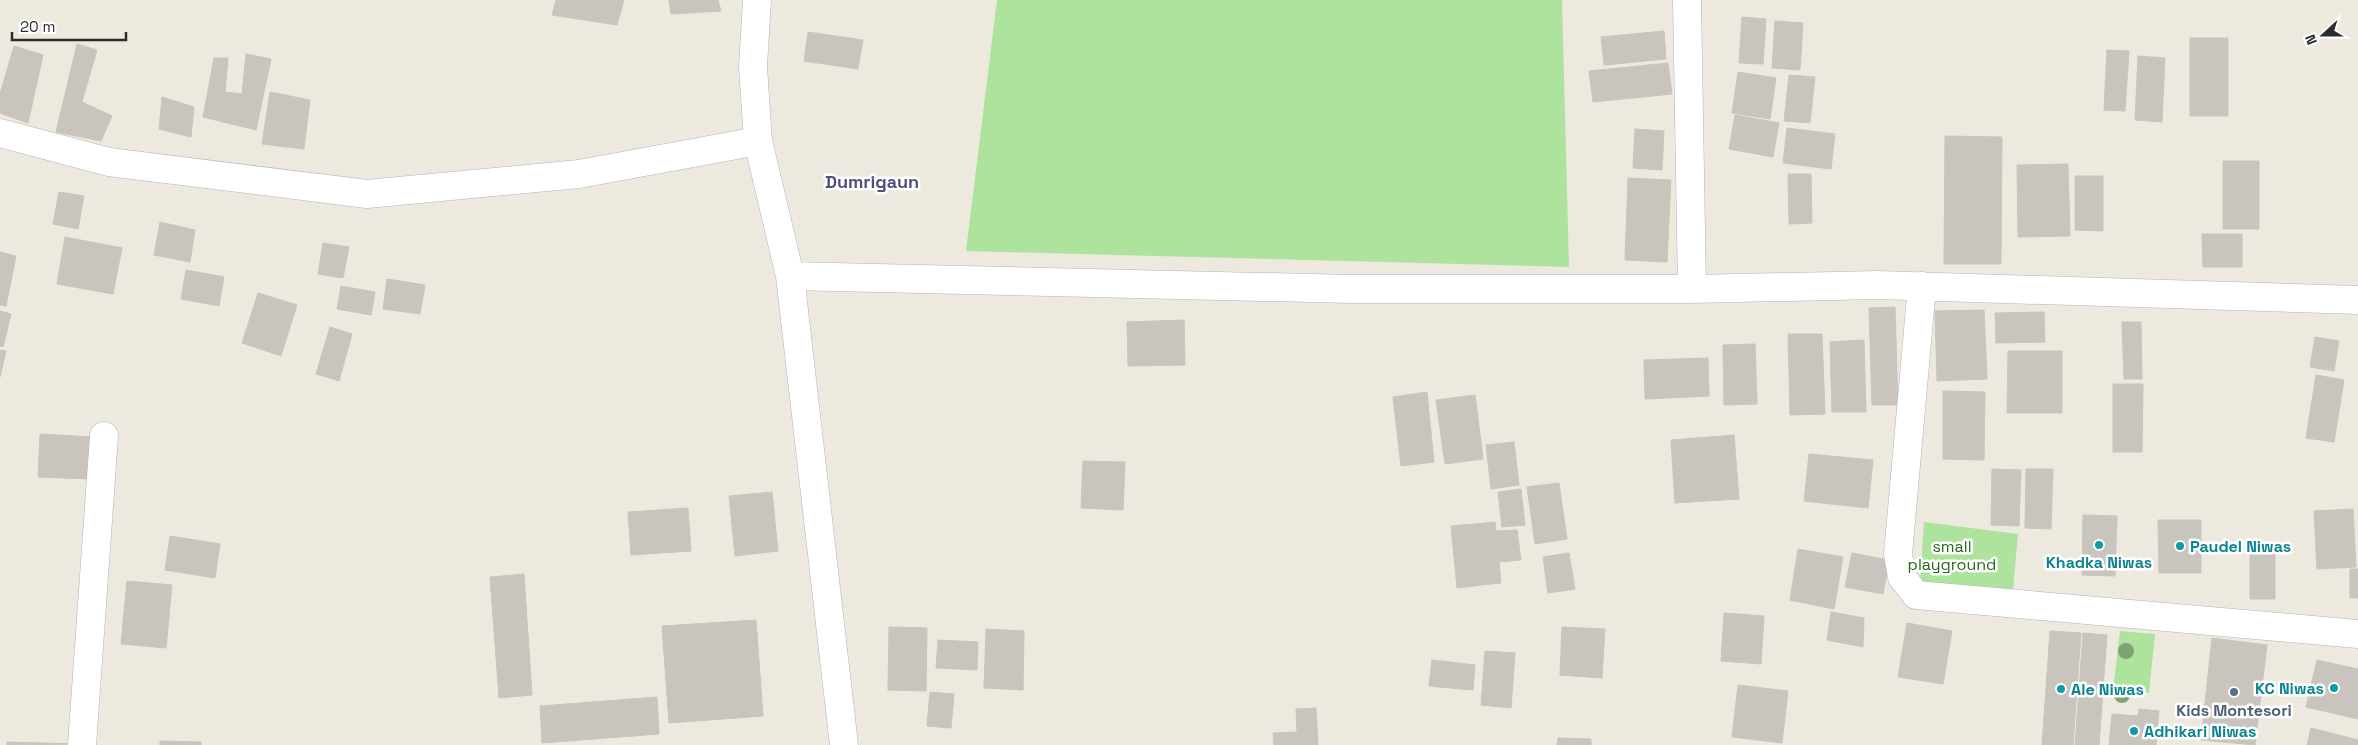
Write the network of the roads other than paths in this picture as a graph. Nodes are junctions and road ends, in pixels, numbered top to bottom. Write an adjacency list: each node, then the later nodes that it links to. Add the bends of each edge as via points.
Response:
1 (757, 0): 4 (street, via 753,67)
2 (1687, 0): 7 (street)
3 (0, 133): 4 (street, via 109,162 367,194 579,174)
4 (758, 141): 5 (street)
5 (790, 276): 7 (street, via 1342,289); 12 (street)
6 (1922, 286): 7 (street); 8 (street); 10 (street, via 1898,554 1902,577 1916,595)
7 (1692, 289)
8 (2358, 300)
9 (104, 436): 11 (street)
10 (2358, 634)
11 (82, 745)
12 (844, 745)

